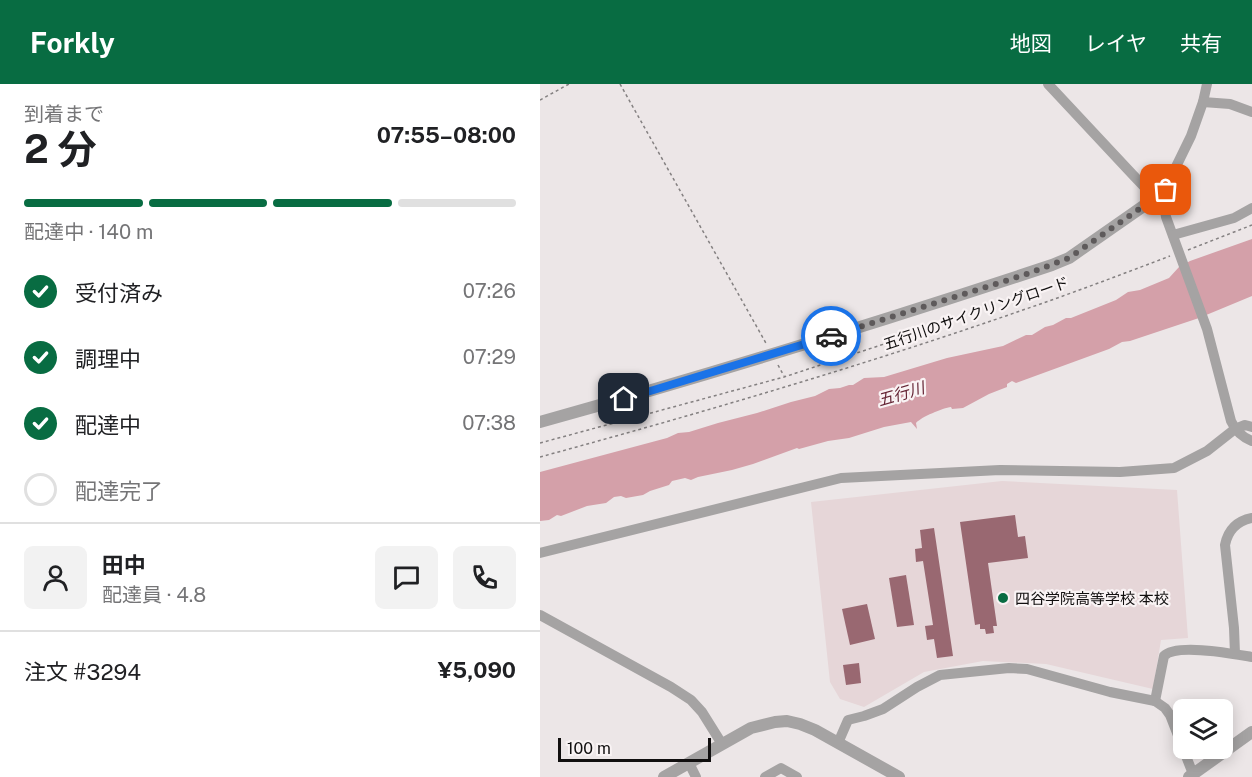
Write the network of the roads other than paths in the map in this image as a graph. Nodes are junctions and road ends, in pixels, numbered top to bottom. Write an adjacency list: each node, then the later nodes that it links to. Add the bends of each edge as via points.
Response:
1 (1048, 84): 5 (street)
2 (1207, 84): 3 (street)
3 (1203, 102): 4 (street, via 1230,104); 5 (street)
4 (1252, 112)
5 (1159, 200): 7 (street); 8 (street, via 1053,265)
6 (1252, 208): 7 (street, via 1234,218)
7 (1173, 235): 10 (street, via 1208,329)
8 (540, 422)
9 (1252, 427): 10 (street)
10 (1234, 429): 11 (street); 13 (street, via 1207,451 1174,468 1120,472 1000,470 841,478)
11 (1252, 441)
12 (1252, 518): 15 (street, via 1233,528 1225,545)
13 (540, 553)
14 (540, 615): 20 (street, via 691,700)
15 (1235, 654): 16 (street); 17 (street, via 1191,650 1166,654)
16 (1252, 657)
17 (1155, 702): 19 (street, via 1027,669 940,675 883,709 848,720); 23 (street, via 1170,715)
18 (1252, 732): 23 (street)
19 (838, 743): 20 (street, via 787,721 751,728); 22 (street)
20 (722, 744): 21 (street)
21 (689, 763): 24 (street); 25 (street)
22 (896, 776)
23 (1191, 776)
24 (664, 777)
25 (696, 777)
26 (765, 777): 27 (street, via 781,768)
27 (797, 777)

